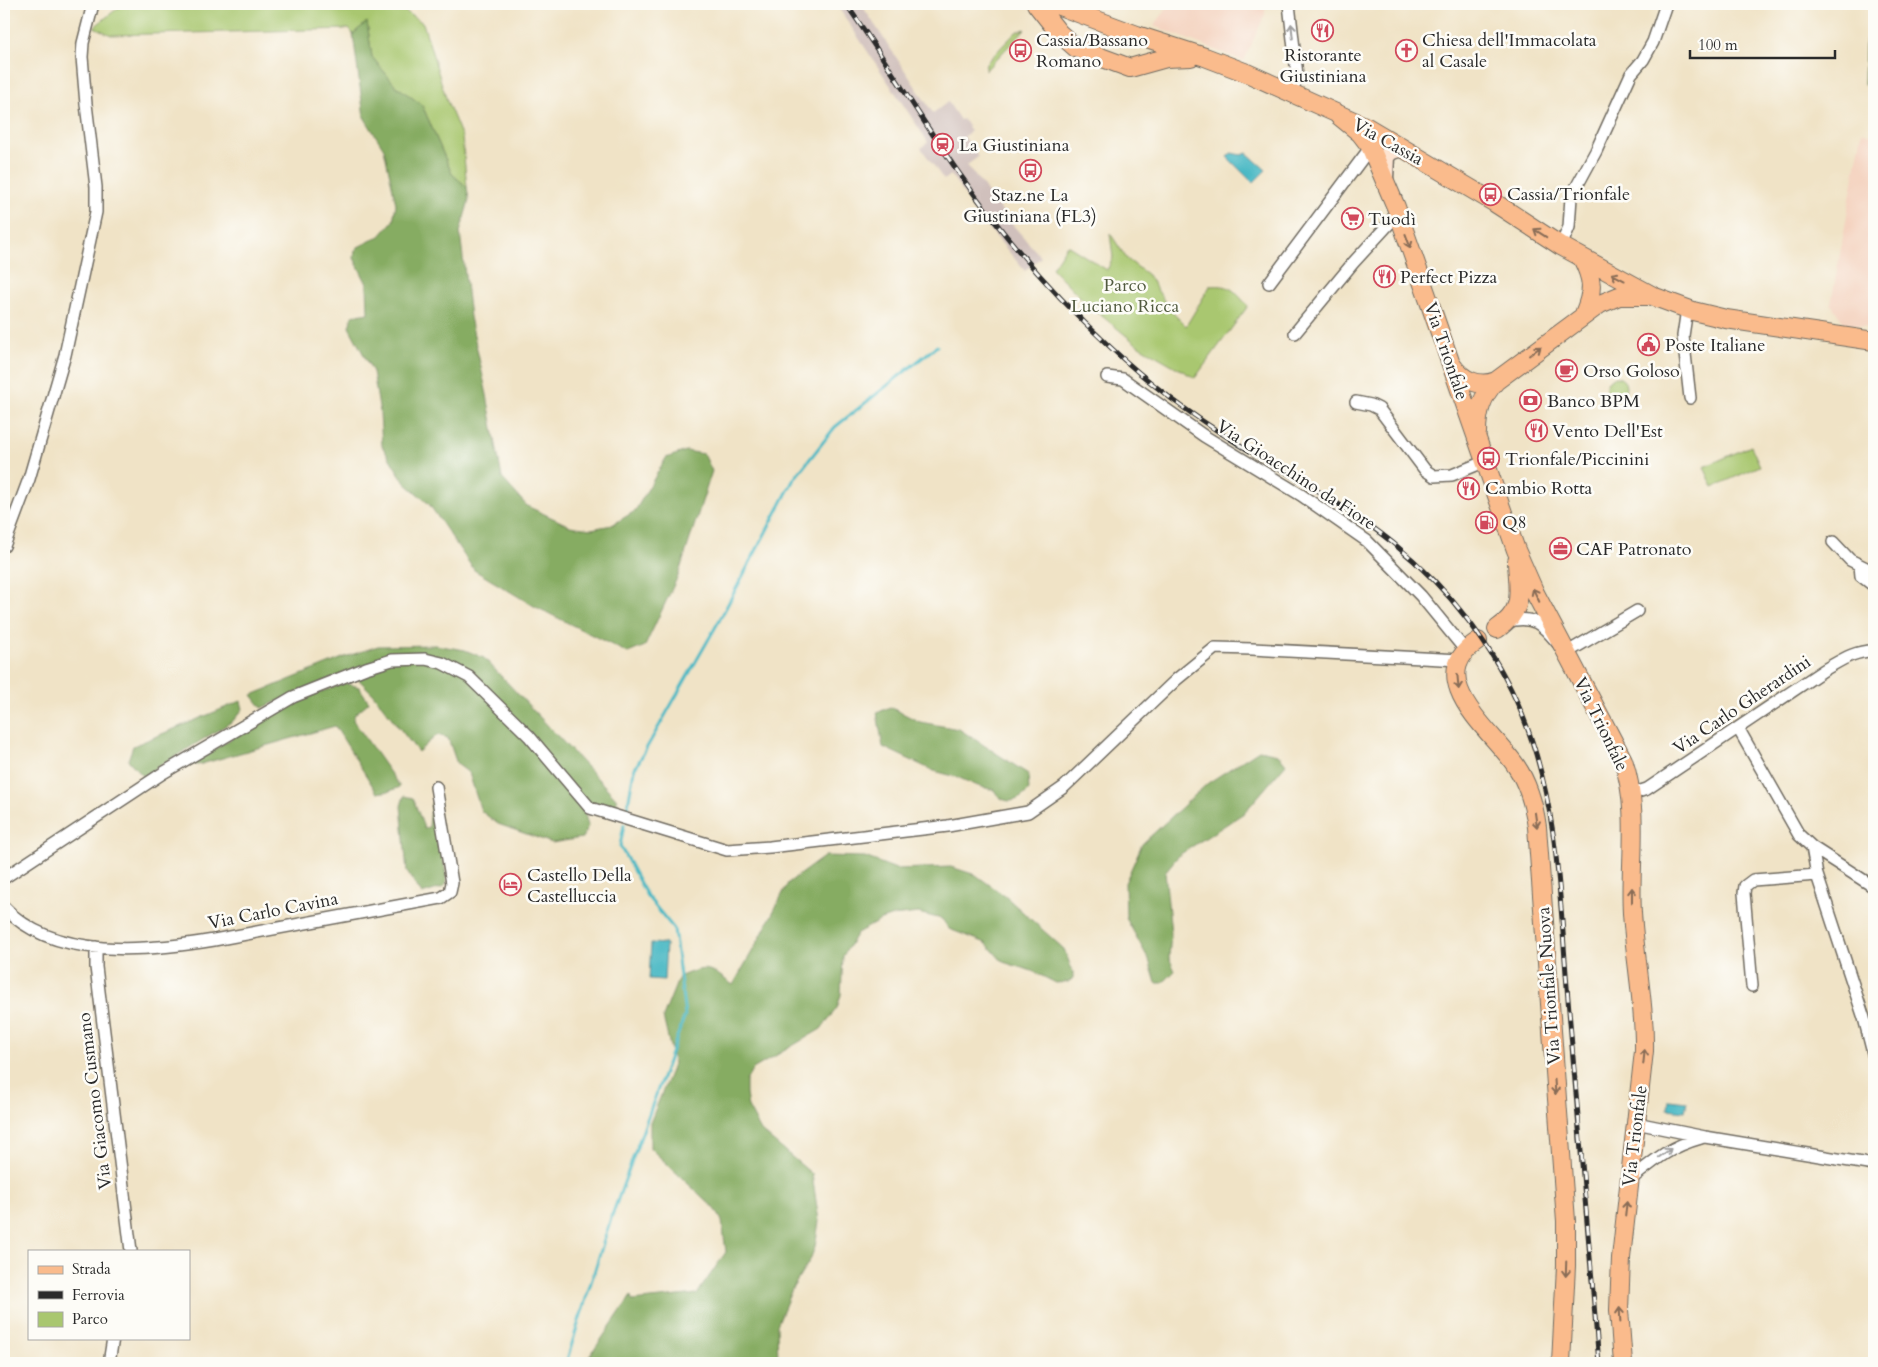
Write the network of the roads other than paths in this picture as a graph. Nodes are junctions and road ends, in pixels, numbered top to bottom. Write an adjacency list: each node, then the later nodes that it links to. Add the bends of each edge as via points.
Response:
1 (94, 4): 34 (street, via 82,57 96,212 65,355)
2 (1036, 4): 8 (main road, Via Cassia)
3 (1054, 4): 6 (main road, Via Cassia)
4 (1289, 4): 11 (street, one-way to 4, via 1297,75)
5 (1666, 4): 18 (street, via 1653,42 1630,74 1596,151 1571,197 1568,227)
6 (1081, 14): 7 (main road, Via Cassia); 8 (main road, via 1067,23 1065,34)
7 (1145, 38): 9 (main road, Via Cassia); 10 (main road, via 1153,50)
8 (1068, 42): 10 (main road, Via Cassia, via 1130,68)
9 (1205, 57): 10 (main road, Via Cassia, via 1172,57); 11 (main road, Via Cassia)
10 (1147, 63)
11 (1292, 93): 12 (main road, Via Cassia)
12 (1338, 115): 13 (main road, Via Cassia); 14 (main road, Via Trionfale)
13 (1386, 138): 14 (street); 15 (main road, Via Cassia)
14 (1370, 146): 16 (main road, Via Trionfale); 20 (street)
15 (1402, 148): 16 (street, Via Trionfale, via 1386,156); 18 (main road, Via Cassia, one-way to 15)
16 (1385, 179): 17 (main road, Via Trionfale)
17 (1398, 214): 24 (street); 26 (main road, Via Trionfale, one-way to 26)
18 (1561, 246): 19 (main road, Via Cassia)
19 (1582, 258): 21 (main road, Via Cassia, one-way to 19); 23 (main road, via 1591,281 1590,300)
20 (1269, 283)
21 (1655, 297): 22 (main road, Via Cassia); 23 (main road, via 1619,296)
22 (1687, 309): 25 (main road, Via Cassia, via 1743,322); 29 (street, via 1683,336)
23 (1584, 314): 28 (main road, one-way to 23)
24 (1295, 332)
25 (1874, 341)
26 (1452, 365): 28 (main road, via 1458,373 1474,382); 31 (main road, Via Trionfale)
27 (1107, 377): 41 (street, Via Gioacchino da Fiore, via 1123,380 1367,541 1421,596)
28 (1496, 381): 31 (main road, via 1487,392 1477,417)
29 (1690, 398)
30 (1356, 402): 32 (street, via 1379,410 1425,470 1434,476 1452,474)
31 (1477, 436): 32 (main road, Via Trionfale)
32 (1486, 461): 35 (main road, Via Trionfale)
33 (1833, 542): 36 (street, via 1846,557)
34 (4, 546)
35 (1516, 550): 40 (main road, via 1518,602 1515,612); 43 (main road, Via Trionfale, one-way to 35)
36 (1860, 565): 37 (street); 38 (street, via 1861,576)
37 (1874, 572)
38 (1874, 586)
39 (1637, 611): 43 (street)
40 (1502, 625): 43 (street, via 1522,619 1536,622)
41 (1468, 651): 49 (street, via 1215,648 1177,679 1064,787 1028,812 938,827 727,850 590,808 529,736 468,677 442,663 425,659 392,660 293,697 163,773); 62 (main road, Via Trionfale Nuova, one-way to 62, via 1457,672 1461,696 1521,774 1532,799 1537,827 1566,1220)
42 (1874, 652): 44 (street, Via Carlo Gherardini, via 1860,652 1836,663)
43 (1566, 653): 46 (main road, Via Trionfale, via 1623,760)
44 (1738, 728): 46 (street, Via Carlo Gherardini, via 1647,789); 47 (street, via 1794,828)
45 (436, 787): 52 (street, Via Carlo Cavina, via 452,880 451,890 445,896 176,946)
46 (1631, 794): 55 (main road, Via Trionfale, one-way to 46, via 1644,1035 1632,913)
47 (1812, 847): 48 (street); 50 (street)
48 (1817, 875): 53 (street, via 1753,880 1745,886); 54 (street)
49 (4, 878)
50 (1874, 887)
51 (4, 907): 52 (street, Via Carlo Cavina, via 32,929 75,944)
52 (96, 947): 59 (street, Via Giacomo Cusmano)
53 (1752, 986)
54 (1874, 1057)
55 (1636, 1123): 56 (street); 58 (main road, Via Trionfale)
56 (1705, 1137): 57 (street); 58 (street, one-way to 56, via 1667,1151)
57 (1874, 1165)
58 (1630, 1180): 63 (main road, Via Trionfale, one-way to 58, via 1619,1310)
59 (131, 1250)
60 (114, 1340): 61 (street)
61 (109, 1363)
62 (1562, 1363)
63 (1623, 1363)

